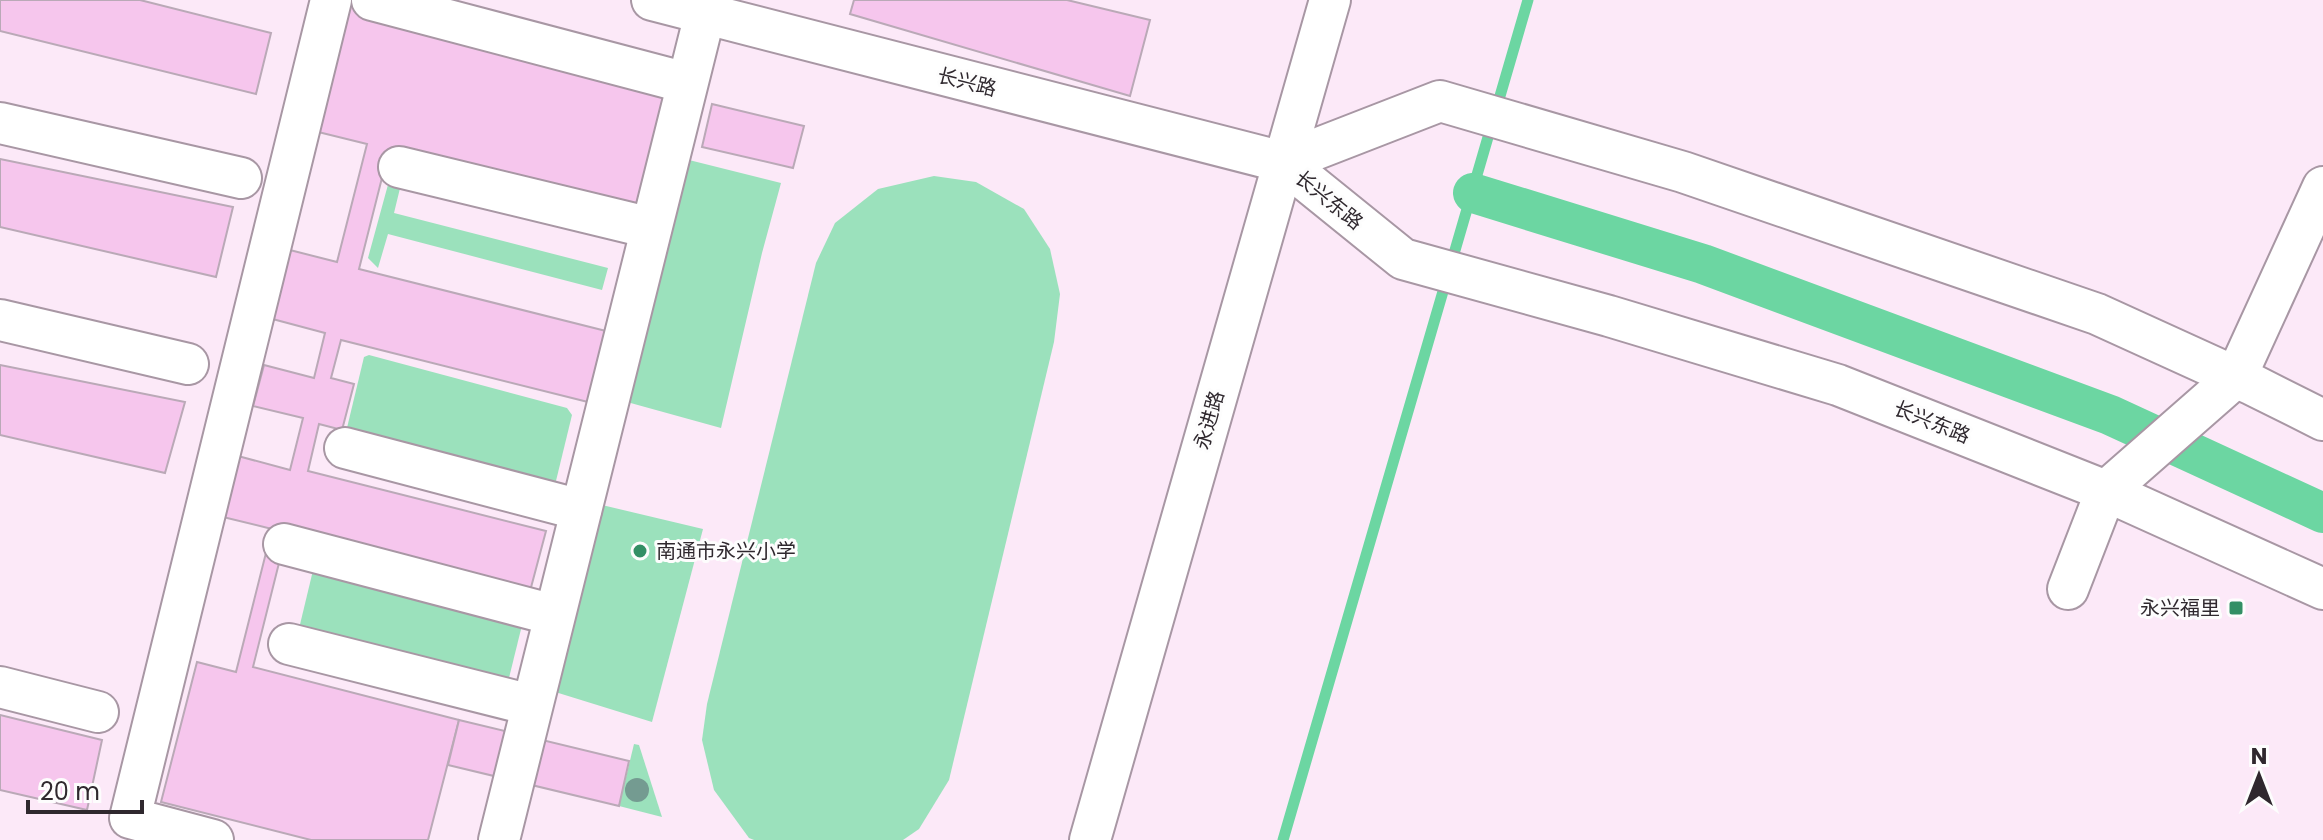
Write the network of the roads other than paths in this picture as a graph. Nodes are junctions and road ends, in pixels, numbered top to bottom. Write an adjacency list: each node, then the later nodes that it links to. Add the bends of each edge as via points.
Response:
1 (331, 0): 28 (street, via 130,818)
2 (372, 0): 6 (street)
3 (652, 0): 5 (street, 长兴路)
4 (1330, 0): 8 (street, 永进路)
5 (705, 14): 6 (street); 8 (street, 长兴路)
6 (687, 83): 12 (street)
7 (0, 123): 10 (street)
8 (1283, 162): 15 (street, 长兴东路, via 1440,101 1683,172 2097,314); 18 (street, 长兴东路, via 1403,259 1838,385); 30 (street, 永进路)
9 (399, 167): 12 (street)
10 (241, 178)
11 (2323, 187): 15 (street)
12 (651, 228): 19 (street)
13 (0, 320): 14 (street)
14 (188, 364)
15 (2236, 377): 16 (street, 长兴东路); 18 (street)
16 (2323, 420)
17 (345, 448): 19 (street)
18 (2106, 491): 21 (street); 22 (street, 长兴东路)
19 (581, 510): 23 (street)
20 (284, 544): 23 (street)
21 (2068, 589)
22 (2323, 589)
23 (554, 615): 26 (street)
24 (289, 644): 26 (street)
25 (0, 687): 27 (street)
26 (531, 705): 29 (street)
27 (98, 712)
28 (213, 840)
29 (499, 840)
30 (1090, 840)

